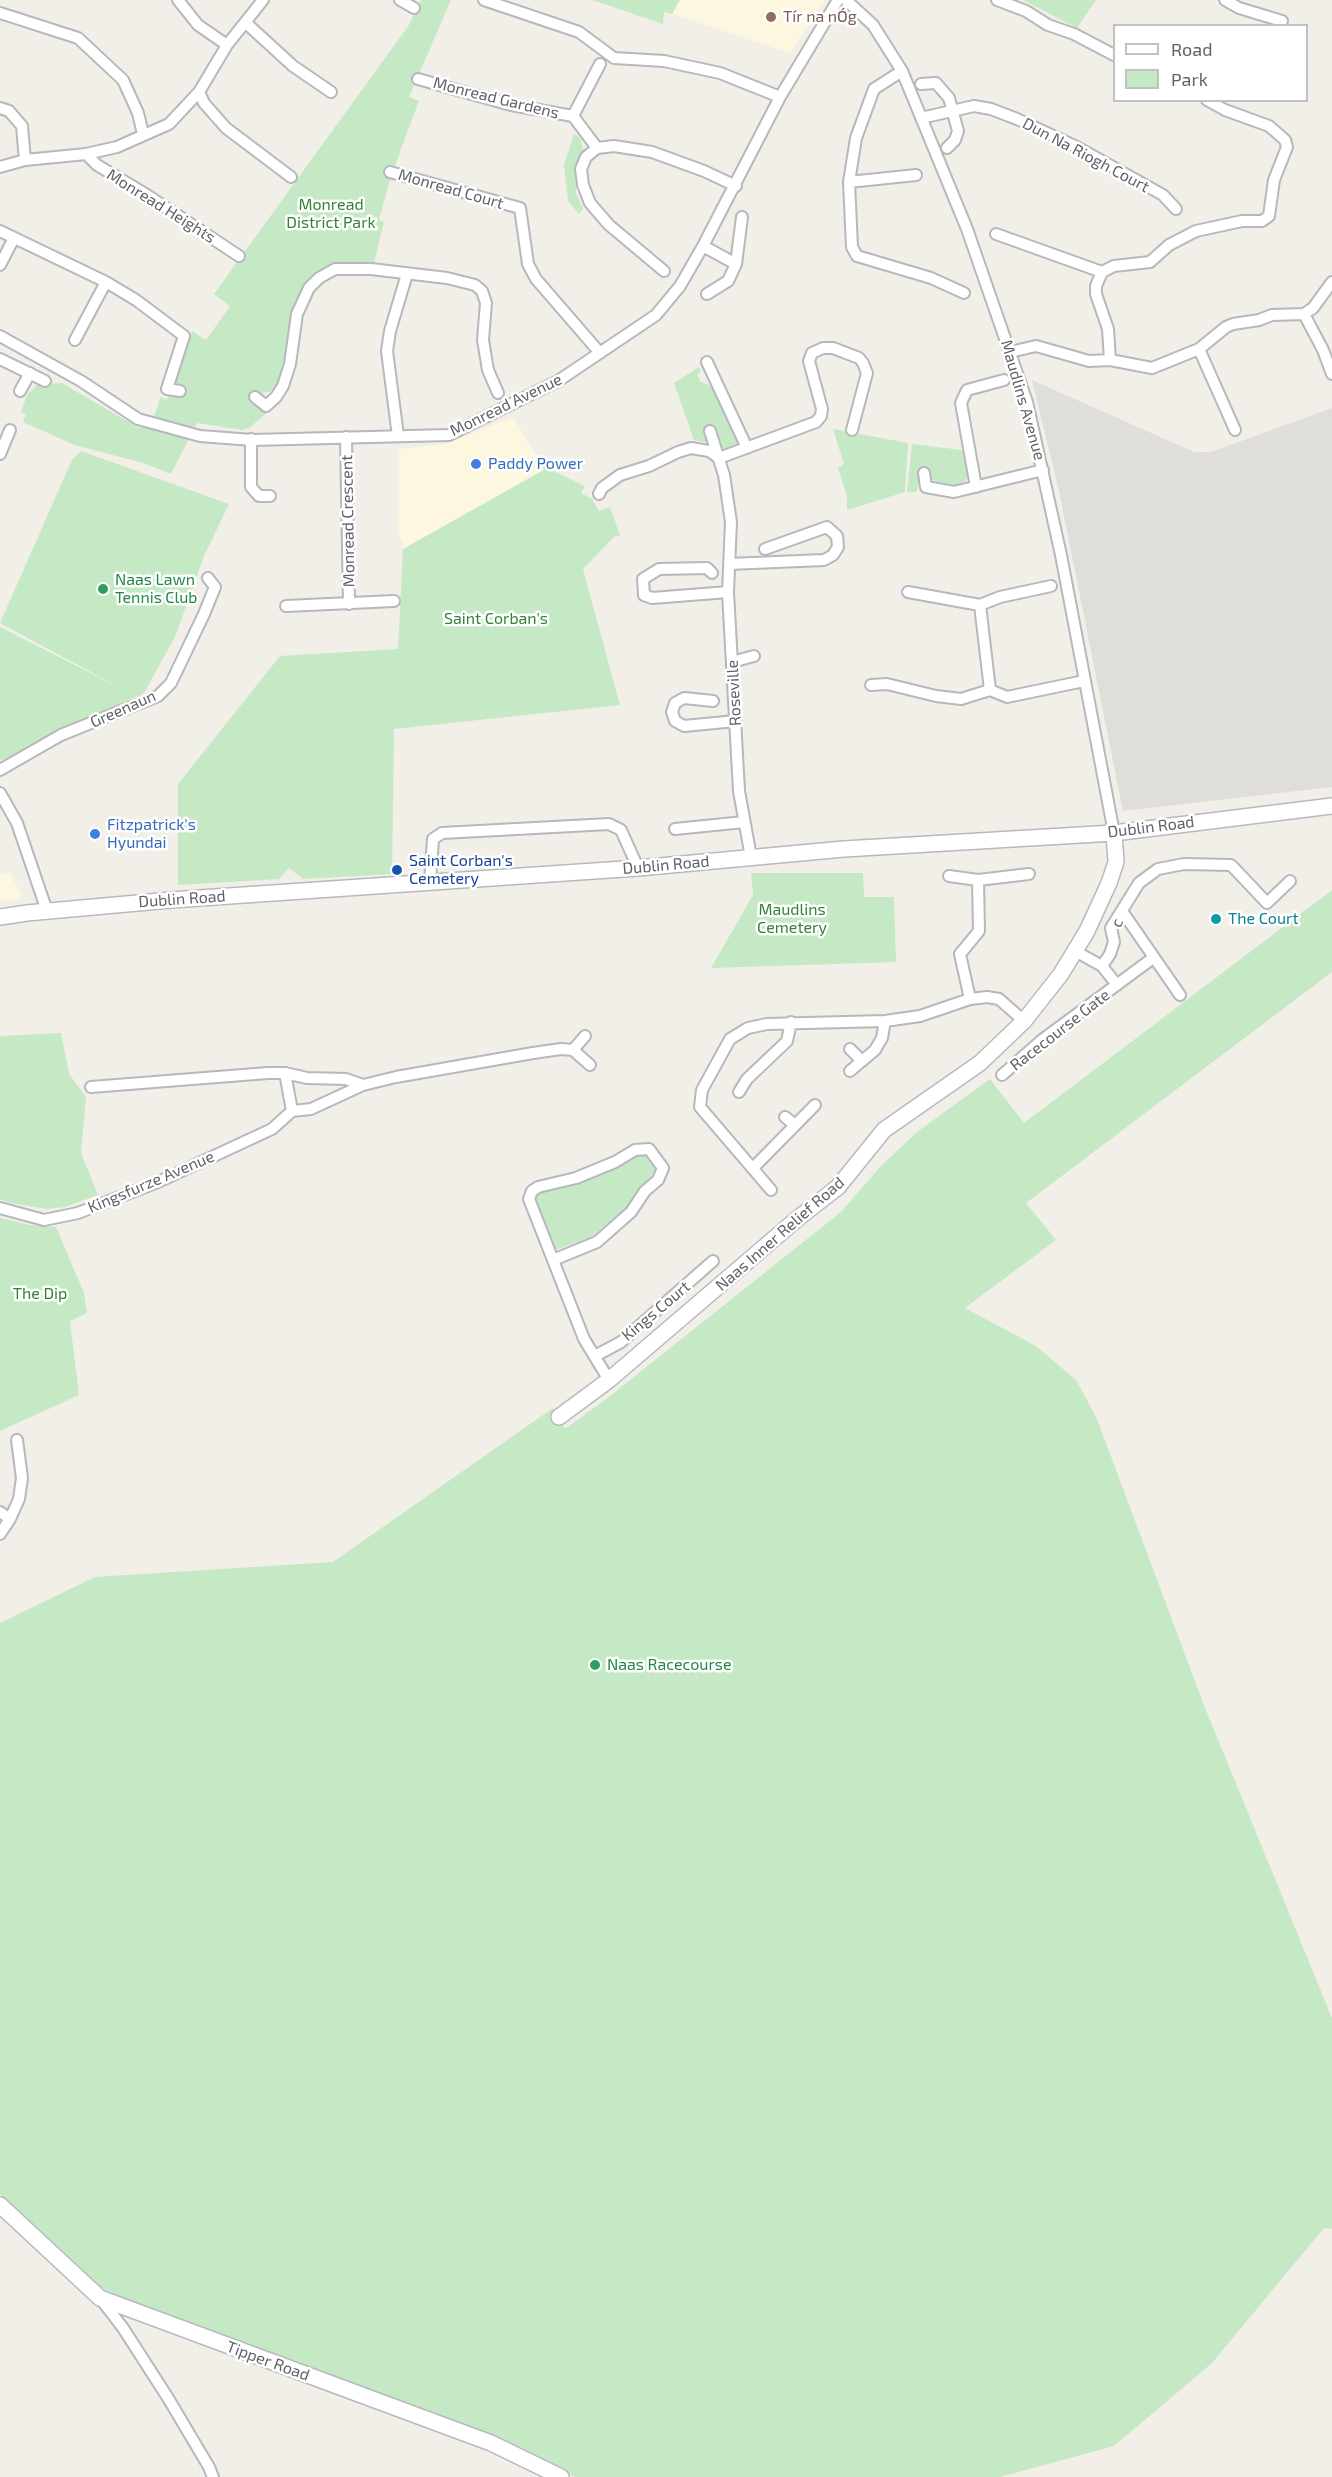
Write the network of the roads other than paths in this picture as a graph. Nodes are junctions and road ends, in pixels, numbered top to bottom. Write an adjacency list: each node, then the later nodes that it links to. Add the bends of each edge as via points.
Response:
1 (178, 0): 13 (street, via 198,25)
2 (263, 0): 12 (street, Monread Heights)
3 (400, 0): 9 (street)
4 (484, 0): 21 (street, via 579,32 614,58 664,62 720,73)
5 (838, 0): 21 (street, Monread Avenue)
6 (846, 0): 16 (street, Maudlins Avenue, via 873,25)
7 (1225, 0): 11 (street)
8 (1003, 1): 14 (street)
9 (414, 8)
10 (0, 13): 27 (street, via 78,38 123,80)
11 (1282, 21)
12 (246, 23): 13 (street, Monread Heights); 20 (street, via 292,66)
13 (227, 45): 19 (street, Monread Heights)
14 (1113, 54)
15 (600, 64): 25 (street, Monread Gardens)
16 (902, 71): 26 (street, Maudlins Avenue); 36 (street, via 874,89 856,138)
17 (418, 79): 25 (street, Monread Gardens, via 511,105)
18 (921, 84): 24 (street, via 936,83 950,98)
19 (199, 92): 27 (street, Monread Heights, via 169,124); 35 (street, via 226,128)
20 (331, 92)
21 (780, 97): 37 (street, Monread Avenue)
22 (1211, 102): 48 (street, via 1269,126 1285,140 1287,147 1274,180 1269,216 1262,221 1196,231 1168,245 1150,262 1114,266)
23 (0, 108): 31 (street, via 9,111 22,126)
24 (953, 109): 26 (street, Dun Na Riogh Court); 29 (street, via 958,131); 38 (street, Dun Na Riogh Court, via 974,106 1017,119 1163,195)
25 (573, 116): 28 (street, Monread Gardens)
26 (921, 118): 58 (street, Maudlins Avenue, via 967,229)
27 (143, 134): 30 (street, Monread Heights, via 117,147)
28 (597, 148): 37 (street, via 614,146 652,153); 47 (street, via 586,158 581,170 590,203 609,225)
29 (947, 148)
30 (86, 154): 31 (street, Monread Heights); 44 (street, Monread Heights, via 97,165)
31 (25, 160): 32 (street, Monread Heights)
32 (0, 167)
33 (390, 172): 59 (street, Monread Court, via 520,208 528,264 536,279)
34 (916, 175): 36 (street)
35 (291, 177)
36 (849, 182): 52 (street, via 852,248 857,256 931,278)
37 (736, 186): 43 (street, Monread Avenue)
38 (1176, 209)
39 (742, 217): 45 (street)
40 (0, 231): 42 (street)
41 (996, 234): 48 (street)
42 (14, 238): 46 (street); 50 (street)
43 (703, 246): 45 (street); 59 (street, Monread Avenue, via 680,286 656,315)
44 (238, 256)
45 (736, 264): 53 (street, via 728,281)
46 (0, 265)
47 (664, 271)
48 (1102, 272): 61 (street, via 1096,294 1108,329)
49 (407, 274): 69 (street, via 447,278 475,285 482,291 486,303 483,340 488,370); 70 (street, via 335,269 319,278 309,288 297,314 283,386 266,406); 75 (street, via 387,351)
50 (106, 282): 56 (street); 67 (street, via 184,336 167,388)
51 (1332, 282): 54 (street)
52 (964, 293)
53 (707, 294)
54 (1304, 314): 57 (street, via 1272,315 1233,324); 64 (street)
55 (0, 336): 77 (street, Monread Avenue, via 81,381 138,419 200,436)
56 (75, 339)
57 (1199, 349): 61 (street, via 1152,368); 73 (street)
58 (1010, 352): 61 (street, via 1036,346 1089,361); 81 (street, Maudlins Avenue)
59 (600, 353): 75 (street, Monread Avenue, via 558,381 448,435)
60 (0, 358): 63 (street)
61 (1110, 360)
62 (707, 362): 78 (street)
63 (30, 374): 66 (street); 68 (street)
64 (1332, 374)
65 (1004, 380): 83 (street, via 967,390 961,403)
66 (45, 381)
67 (180, 391)
68 (20, 392)
69 (498, 393)
70 (255, 397)
71 (10, 430): 79 (street)
72 (852, 430): 78 (street, via 867,373 859,358 823,348 812,353 809,362 821,416 816,422)
73 (1235, 430)
74 (710, 431): 80 (street, Roseville)
75 (398, 436): 76 (street, Monread Avenue)
76 (346, 437): 77 (street, Monread Avenue); 94 (street, Monread Crescent)
77 (251, 440): 85 (street, via 251,487 259,496)
78 (747, 448): 80 (street)
79 (0, 454)
80 (719, 458): 84 (street, via 709,451 691,448 620,475); 87 (street, Roseville, via 731,522)
81 (1043, 470): 83 (street); 99 (street, Maudlins Avenue)
82 (924, 473): 83 (street, via 926,487 954,492)
83 (976, 487)
84 (599, 494)
85 (270, 496)
86 (765, 549): 87 (street, via 828,527 837,536 838,547 824,560)
87 (729, 564): 91 (street, Roseville)
88 (712, 573): 91 (street, via 707,568 659,569 643,579 644,595 652,598)
89 (208, 578): 104 (street, Greenaun, via 215,587 204,614 171,683 158,696 61,735)
90 (1051, 586): 96 (street, via 1000,597)
91 (728, 592): 98 (street, Roseville)
92 (908, 592): 96 (street)
93 (394, 601): 94 (street, Monread Crescent)
94 (349, 604): 95 (street, Monread Crescent)
95 (286, 606)
96 (980, 606): 101 (street)
97 (754, 656): 98 (street)
98 (732, 662): 103 (street, Roseville)
99 (1084, 681): 101 (street, via 1007,697); 109 (street, Maudlins Avenue)
100 (871, 686): 101 (street, via 887,684 961,699)
101 (990, 690)
102 (713, 701): 103 (street, via 684,698 675,703 675,721 684,726)
103 (736, 721): 107 (street, Roseville)
104 (0, 770)
105 (0, 793): 117 (street, via 17,823)
106 (1332, 806): 109 (street, Dublin Road)
107 (744, 822): 108 (street); 110 (street, Roseville)
108 (675, 829)
109 (1114, 833): 110 (street, Dublin Road); 120 (street, Naas Inner Relief Road, via 1116,862)
110 (750, 857): 111 (street, Dublin Road)
111 (638, 867): 115 (street, Dublin Road); 115 (street, via 621,830 609,824 442,832 433,839)
112 (1029, 874): 114 (street)
113 (949, 876): 114 (street)
114 (978, 880): 125 (street, via 978,931 960,954)
115 (430, 881): 117 (street, Dublin Road)
116 (1290, 881): 118 (street, c, via 1267,903 1231,865 1184,864 1158,869 1139,883)
117 (46, 910): 119 (street, Dublin Road)
118 (1122, 911): 121 (street); 122 (street, c, via 1112,928 1114,942)
119 (0, 917)
120 (1075, 951): 122 (street, Racecourse Gate); 127 (street, Naas Inner Relief Road)
121 (1153, 958): 123 (street, Racecourse Gate); 124 (street)
122 (1102, 966): 123 (street, Racecourse Gate)
123 (1117, 985): 136 (street, Racecourse Gate, via 1042,1040 1015,1071)
124 (1180, 995)
125 (970, 999): 126 (street, via 920,1016); 127 (street, via 999,999)
126 (885, 1021): 128 (street); 132 (street, via 879,1044)
127 (1024, 1021): 150 (street, Naas Inner Relief Road, via 980,1063 884,1130 838,1187)
128 (791, 1022): 139 (street, via 787,1041 743,1075); 144 (street, via 748,1028 730,1039 702,1090 700,1107)
129 (585, 1036): 131 (street)
130 (850, 1049): 132 (street)
131 (573, 1050): 133 (street); 137 (street, Kingsfurze Avenue, via 533,1053)
132 (862, 1061): 134 (street)
133 (590, 1065)
134 (850, 1071)
135 (285, 1073): 137 (street, Kingsfurze Avenue, via 346,1079); 138 (street, Kingsfurze Avenue); 141 (street)
136 (1002, 1075)
137 (363, 1085): 141 (street, Kingsfurze Avenue, via 311,1109)
138 (91, 1087)
139 (739, 1092)
140 (815, 1105): 143 (street)
141 (292, 1112): 146 (street, Kingsfurze Avenue, via 272,1129 158,1182 78,1213 44,1220)
142 (785, 1117): 143 (street)
143 (795, 1125): 144 (street)
144 (753, 1168): 145 (street)
145 (771, 1190)
146 (0, 1208)
147 (553, 1260): 147 (street, via 529,1199 532,1191 576,1178 635,1150 649,1149 663,1168 658,1180 631,1212 597,1242); 149 (street, via 584,1339)
148 (713, 1261): 149 (street, Kings Court, via 621,1342)
149 (595, 1356): 150 (street)
150 (609, 1380): 151 (street, Naas Inner Relief Road)
151 (559, 1417)
152 (17, 1440): 154 (street, via 22,1478)
153 (0, 1512): 154 (street)
154 (10, 1519): 155 (street)
155 (0, 1534)
156 (0, 2205): 157 (street, Tipper Road)
157 (100, 2298): 158 (street, via 168,2398); 159 (street, Tipper Road, via 491,2443)
158 (213, 2477)
159 (561, 2477)

